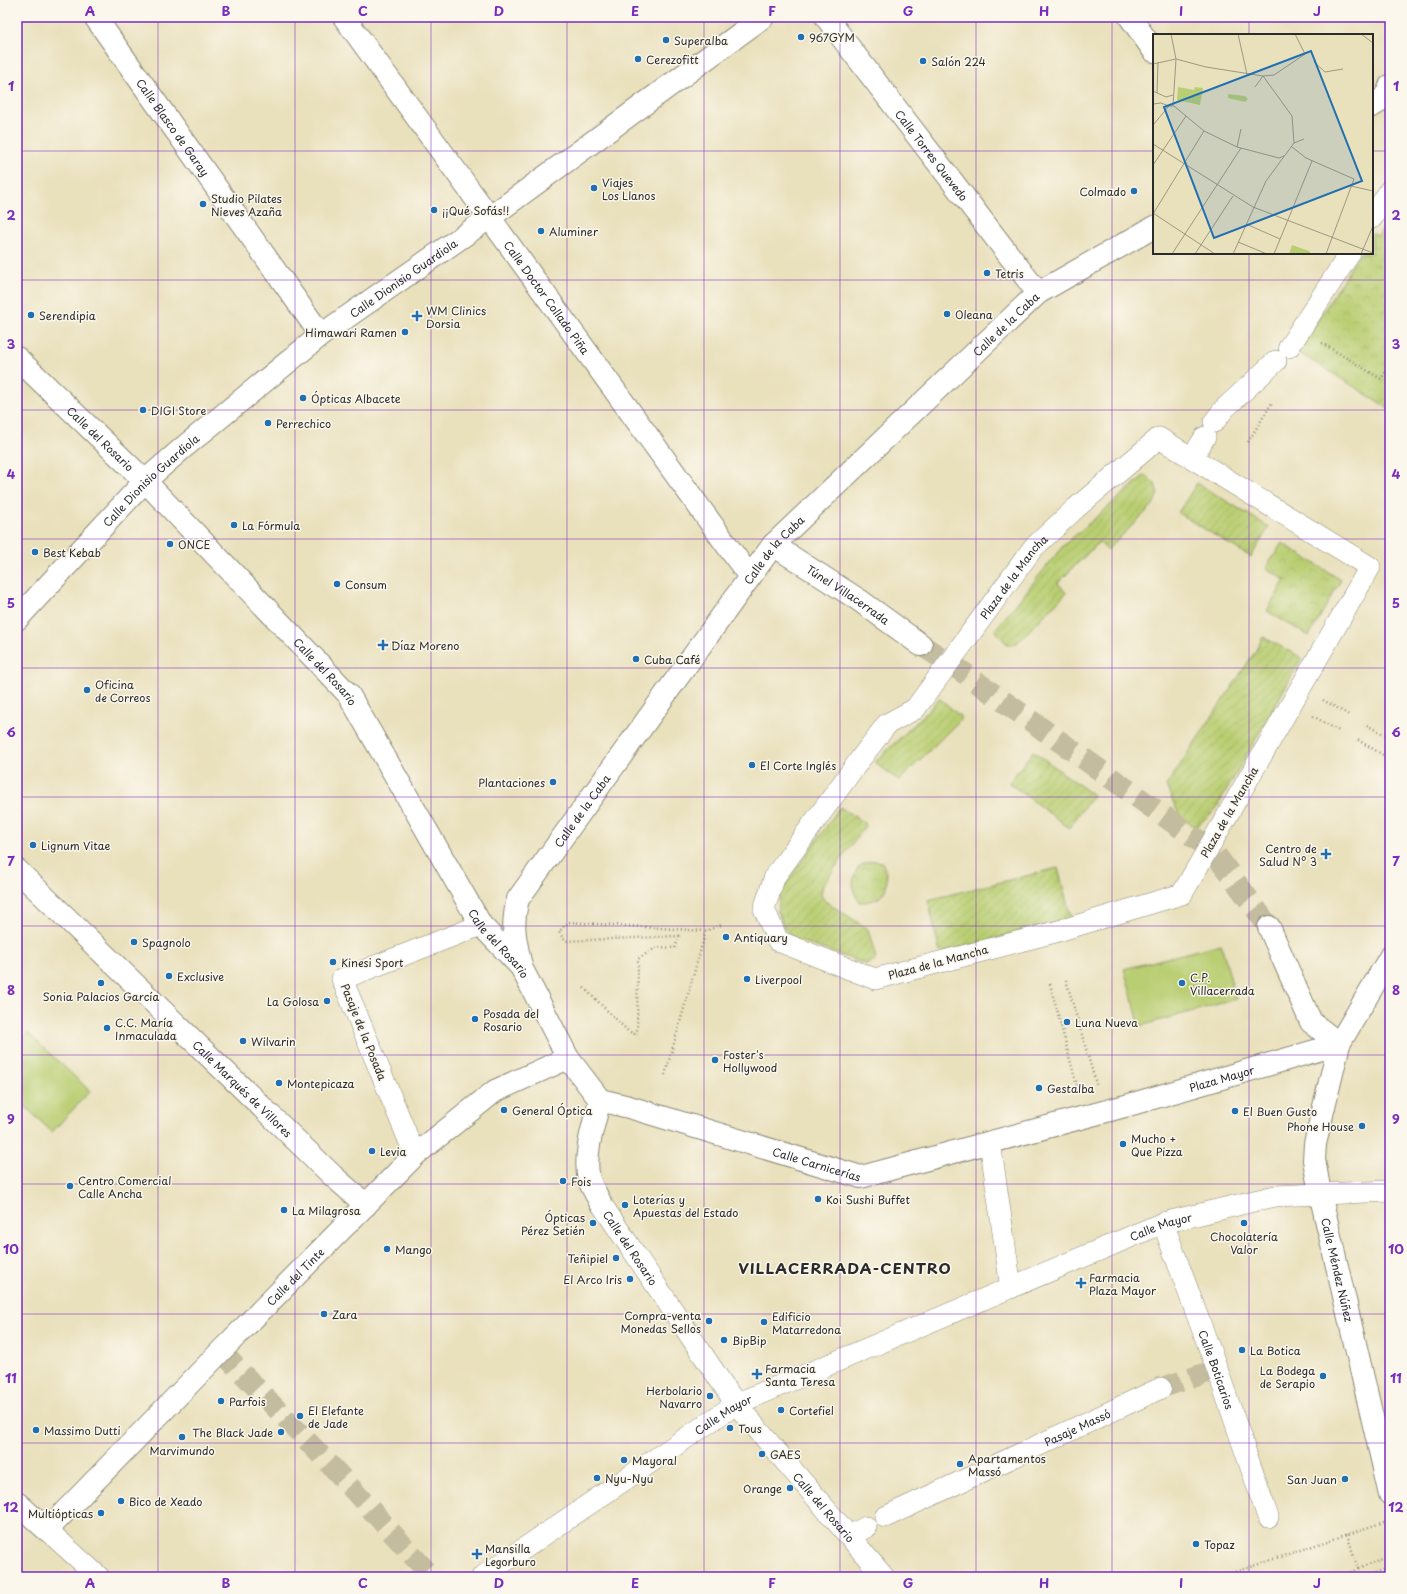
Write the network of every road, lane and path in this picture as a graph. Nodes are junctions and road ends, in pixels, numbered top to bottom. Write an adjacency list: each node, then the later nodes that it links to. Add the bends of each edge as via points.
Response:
1 (95, 17): 13 (street, Calle Blasco de Garay)
2 (344, 17): 9 (street, Calle Doctor Collado Piña)
3 (763, 17): 9 (street, Calle Dionisio Guardiola)
4 (826, 17): 12 (street, Calle Torres Quevedo)
5 (1130, 17): 6 (street)
6 (1153, 51)
7 (1390, 190): 8 (street)
8 (1373, 216)
9 (489, 218): 13 (street, Calle Dionisio Guardiola); 22 (street, Calle Doctor Collado Piña)
10 (1153, 228): 12 (street, Calle de la Caba)
11 (1349, 254): 19 (street, via 1283,354 1224,409)
12 (1038, 293): 21 (street, Calle de la Caba)
13 (321, 335): 20 (street, Calle Dionisio Guardiola)
14 (1320, 342): 16 (path, via 1381,379)
15 (17, 358): 20 (street, Calle del Rosario)
16 (1390, 365)
17 (1257, 428): 18 (path)
18 (1248, 442)
19 (1192, 458): 19 (street, Plaza de la Mancha, via 1159,438 1033,548 915,709 887,724 775,876 764,909 778,941 875,978 1055,932 1182,894 1370,567)
20 (145, 481): 23 (street, Calle Dionisio Guardiola); 30 (street, Calle del Rosario, via 349,695)
21 (773, 545): 22 (street, Calle de la Caba); 24 (street, Túnel Villacerrada, via 859,600)
22 (750, 577): 35 (street, Calle de la Caba, via 518,899 513,916)
23 (17, 619)
24 (922, 645)
25 (1367, 725): 26 (path)
26 (1390, 738)
27 (1358, 740): 28 (path)
28 (1390, 759)
29 (17, 870): 53 (street, Calle Marqués de Villores)
30 (481, 925): 35 (street, Calle del Rosario); 49 (street, Pasaje de la Posada, via 342,979)
31 (721, 925): 33 (path)
32 (1269, 927): 39 (street, via 1311,1022)
33 (706, 931): 38 (path, via 568,922 558,932 566,941 679,936 675,948 657,947 638,959 637,1035 628,1031); 42 (path)
34 (1390, 957): 39 (street, Calle Méndez Núñez)
35 (521, 967): 40 (street, Calle del Rosario)
36 (1066, 980): 41 (path)
37 (1050, 984): 45 (path, via 1078,1090)
38 (584, 988)
39 (1339, 1044): 47 (street, Plaza Mayor); 51 (street, Calle Méndez Núñez, via 1316,1144 1314,1160)
40 (568, 1058): 46 (street, Calle del Rosario); 49 (street, Calle del Tinte, via 495,1091)
41 (1092, 1072)
42 (665, 1075)
43 (1096, 1085): 44 (path)
44 (1090, 1086)
45 (1084, 1088)
46 (600, 1100): 48 (street, Calle Carnicerías, via 861,1177); 52 (street, Calle del Rosario, via 587,1167)
47 (1103, 1111): 48 (street, Calle Carnicerías)
48 (990, 1142): 55 (street)
49 (415, 1155): 53 (street, Calle del Tinte)
50 (1390, 1191): 51 (street, Calle Mayor)
51 (1320, 1193): 54 (street, Calle Mayor, via 1275,1196); 58 (street, Calle Méndez Núñez)
52 (600, 1202): 57 (street, Calle del Rosario)
53 (366, 1205): 63 (street, Calle del Tinte)
54 (1163, 1223): 55 (street, Calle Mayor); 61 (street, Calle Boticarios, via 1213,1371)
55 (1010, 1288): 57 (street, Calle Mayor)
56 (1161, 1388): 60 (street, Pasaje Massó)
57 (736, 1404): 70 (street, Calle Mayor); 71 (street, Calle del Rosario, via 858,1531)
58 (1390, 1494)
59 (17, 1503): 63 (street)
60 (885, 1517)
61 (1268, 1517)
62 (1390, 1520): 64 (path)
63 (47, 1530): 69 (street)
64 (1347, 1534): 67 (path); 72 (path)
65 (1390, 1557): 67 (path)
66 (1390, 1567): 68 (path)
67 (1358, 1569): 73 (path)
68 (1375, 1575): 74 (path)
69 (99, 1577)
70 (482, 1577)
71 (884, 1577)
72 (1220, 1577)
73 (1339, 1577)
74 (1367, 1577)

